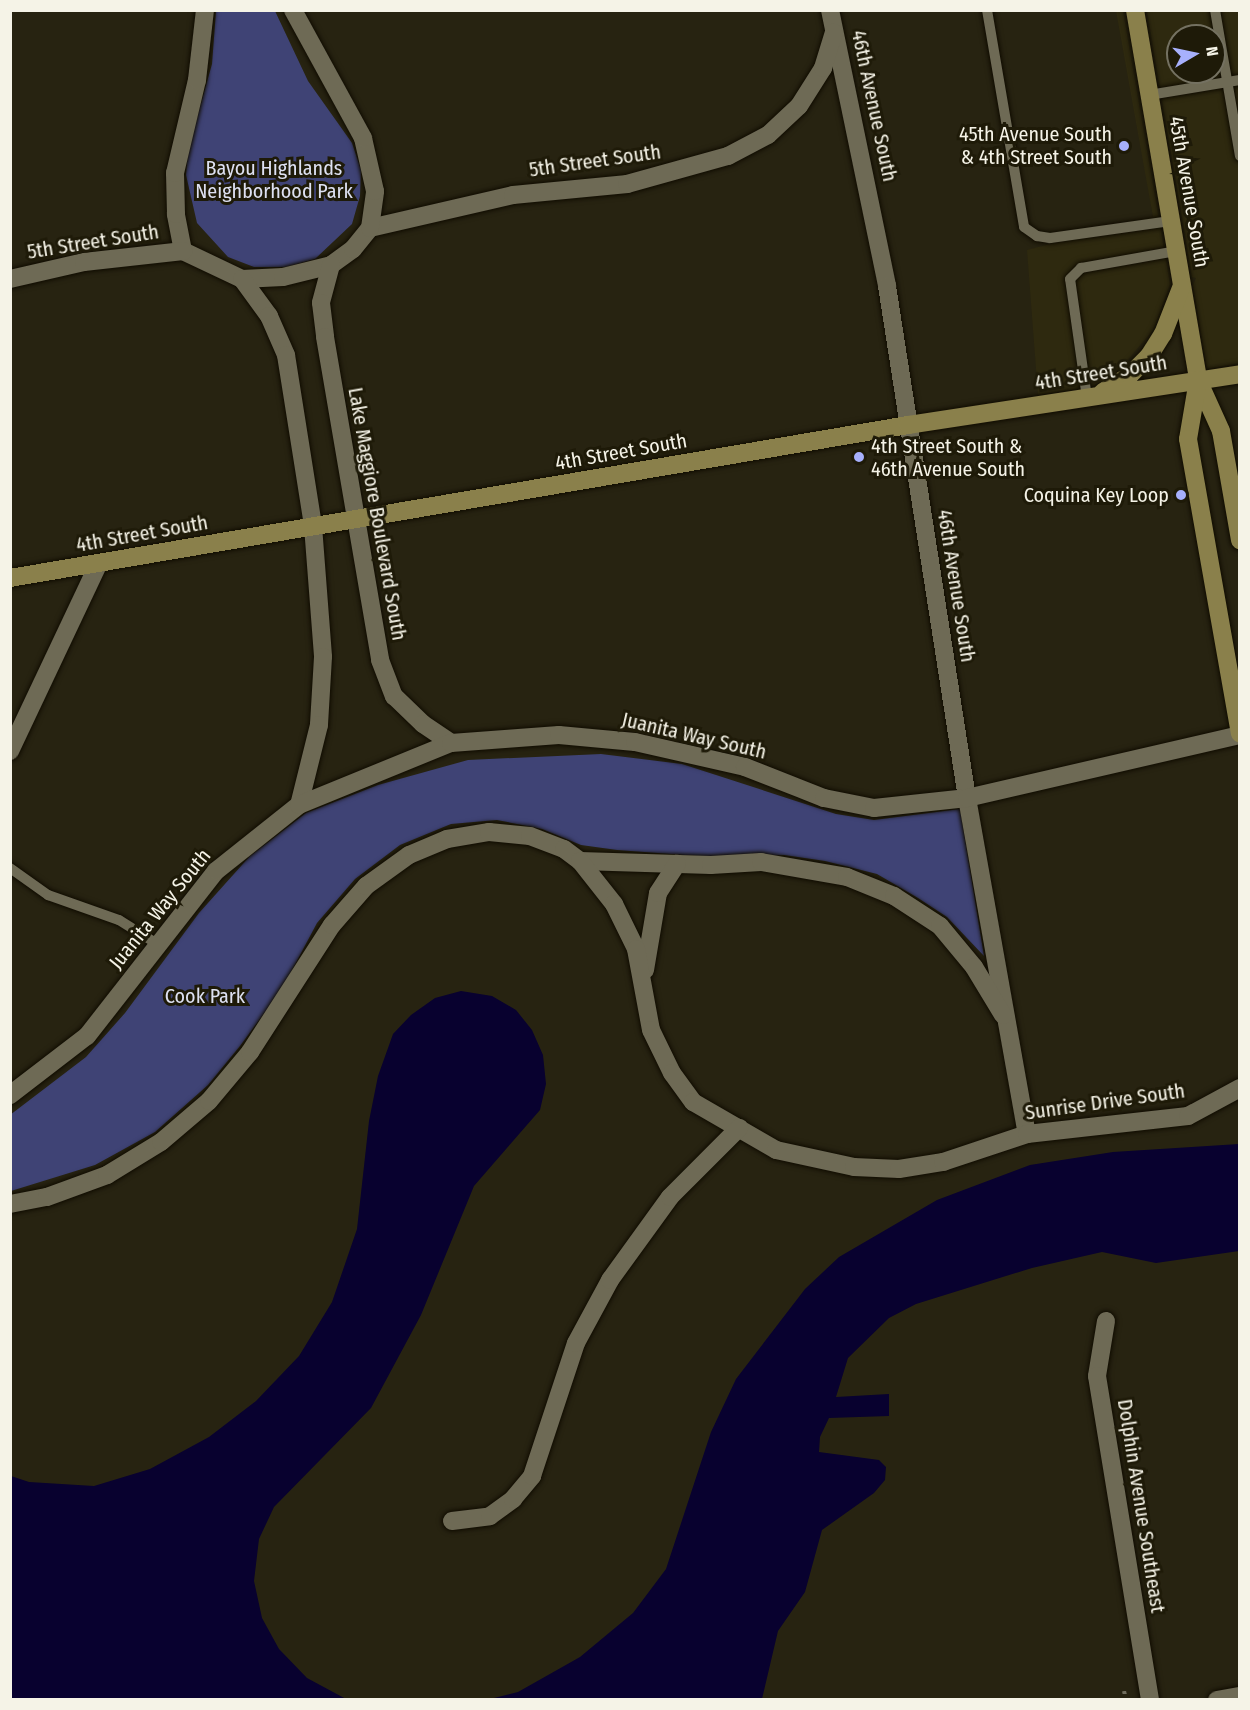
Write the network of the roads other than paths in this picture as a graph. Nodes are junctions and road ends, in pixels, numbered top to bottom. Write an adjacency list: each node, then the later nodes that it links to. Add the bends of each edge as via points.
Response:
1 (205, 10): 14 (street, via 197,80 175,173 176,214)
2 (293, 10): 13 (street, via 363,138 375,191)
3 (830, 10): 6 (street, 46th Avenue South)
4 (987, 10): 12 (lane, via 1024,227 1037,236 1050,238)
5 (1135, 10): 10 (street, 45th Avenue South)
6 (834, 31): 13 (street, 5th Street South, via 824,68 800,105 768,135 728,156 627,184 513,195); 23 (street, 46th Avenue South, via 885,275)
7 (1239, 80): 8 (lane)
8 (1226, 82): 11 (lane)
9 (1214, 84): 10 (lane)
10 (1149, 95): 12 (street, 45th Avenue South)
11 (1239, 156)
12 (1171, 220): 15 (street, 45th Avenue South)
13 (370, 228): 16 (street, via 353,249)
14 (183, 251): 17 (street, 5th Street South, via 84,262); 18 (street)
15 (1176, 251): 19 (street, 45th Avenue South); 22 (lane, via 1081,268 1070,279)
16 (331, 265): 18 (street, via 283,277); 24 (street, Lake Maggiore Boulevard South, via 321,303)
17 (10, 279)
18 (242, 279): 25 (street, via 268,316 286,355)
19 (1182, 285): 21 (street, 45th Avenue South); 22 (street, via 1163,334 1149,356 1130,375)
20 (1239, 374): 21 (street, 4th Street South)
21 (1198, 380): 22 (street, 4th Street South); 26 (street, 45th Avenue South, via 1221,431); 29 (street, 45th Avenue South, via 1188,439)
22 (1092, 397): 23 (street, 4th Street South)
23 (908, 425): 24 (street, 4th Street South); 32 (street, 46th Avenue South)
24 (353, 520): 25 (street, 4th Street South); 30 (street, Lake Maggiore Boulevard South, via 380,660 394,696 423,724)
25 (313, 526): 27 (street, 4th Street South); 33 (street, via 323,657 319,725)
26 (1239, 540)
27 (98, 566): 28 (street, 4th Street South); 31 (street)
28 (10, 578)
29 (1239, 734): 32 (street, Juanita Way South)
30 (451, 743): 32 (street, Juanita Way South, via 559,735 635,742 745,767 824,798 874,808); 33 (street, Juanita Way South)
31 (10, 751)
32 (967, 798): 39 (street, 46th Avenue South)
33 (299, 805): 37 (street, Juanita Way South, via 216,871)
34 (580, 861): 35 (street); 38 (street, Sunrise Drive South, via 614,904 636,949); 44 (street, Sunrise Drive South, via 564,849 530,836 489,832 447,839 409,855 366,886 332,925 250,1052 209,1101 161,1142 107,1175 46,1197)
35 (677, 864): 38 (street, via 658,893); 39 (street, via 761,862 803,867 847,877 894,896 939,926 974,967)
36 (10, 867): 37 (lane, via 48,895 119,920)
37 (159, 945): 41 (street, Juanita Way South, via 87,1036)
38 (643, 984): 42 (street, Sunrise Drive South, via 651,1030 672,1074 693,1102)
39 (1010, 1026): 43 (street, 46th Avenue South)
40 (1239, 1088): 43 (street, Sunrise Drive South, via 1188,1116)
41 (10, 1095)
42 (739, 1128): 43 (street, Sunrise Drive South, via 776,1150 808,1159 899,1169 943,1162); 46 (street, via 670,1197 610,1280 576,1343 532,1476 513,1499 490,1516)
43 (1027, 1134)
44 (10, 1204)
45 (1106, 1321): 48 (street, Dolphin Avenue Southeast, via 1097,1376)
46 (452, 1521)
47 (1239, 1696): 49 (street)
48 (1150, 1700)
49 (1217, 1700)

